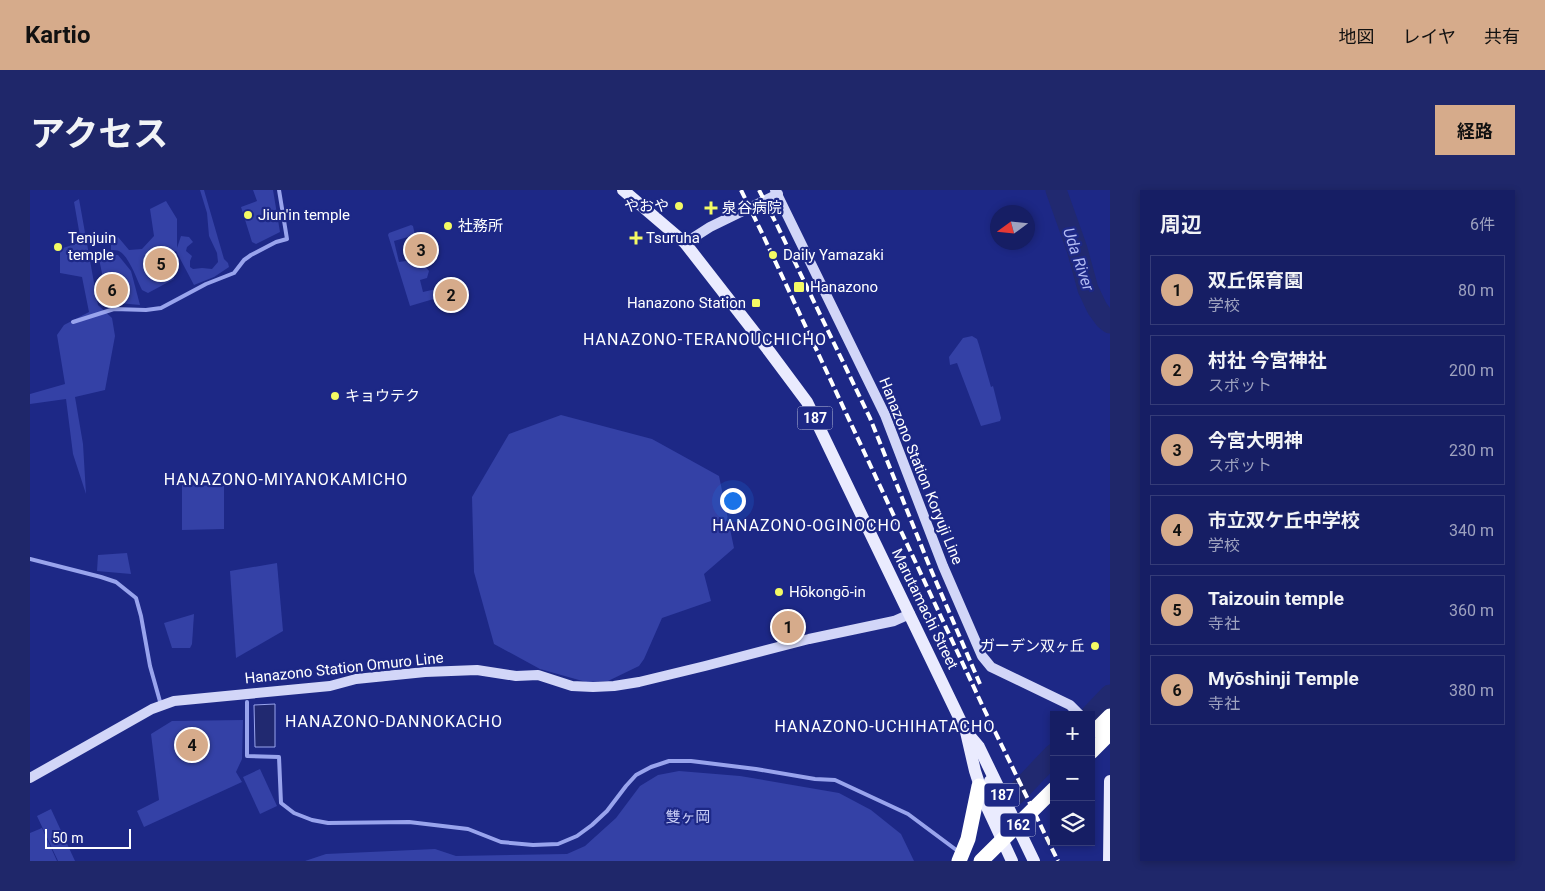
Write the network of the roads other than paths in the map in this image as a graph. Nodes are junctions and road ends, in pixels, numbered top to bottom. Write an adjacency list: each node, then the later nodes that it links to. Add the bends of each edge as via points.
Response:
1 (623, 190): 3 (main road, Marutamachi Street / 187)
2 (776, 192): 3 (main road); 5 (main road, Hanazono Station Koryuji Line, via 885,415 943,566 982,656 991,667 1047,693)
3 (685, 243): 4 (main road, Marutamachi Street / 187, via 807,402)
4 (910, 614): 8 (main road, Marutamachi Street / 187); 11 (main road, Hanazono Station Omuro Line, via 894,621 614,686 572,686 538,676 477,670 425,672 170,703)
5 (1076, 711)
6 (1110, 716): 7 (highway)
7 (1099, 730): 9 (main road)
8 (966, 732): 10 (main road, Marutamachi Street / 187); 13 (main road, Marutamachi Street / 187)
9 (1110, 745)
10 (986, 761): 17 (main road, via 997,810 1015,848 1016,855); 18 (main road, Marutamachi Street / 187)
11 (30, 778)
12 (1110, 781): 19 (main road)
13 (979, 786): 15 (highway, via 968,839); 17 (main road, Marutamachi Street / 187)
14 (1050, 793): 16 (highway, 162)
15 (959, 861)
16 (981, 861)
17 (1012, 861)
18 (1034, 861)
19 (1109, 861)

